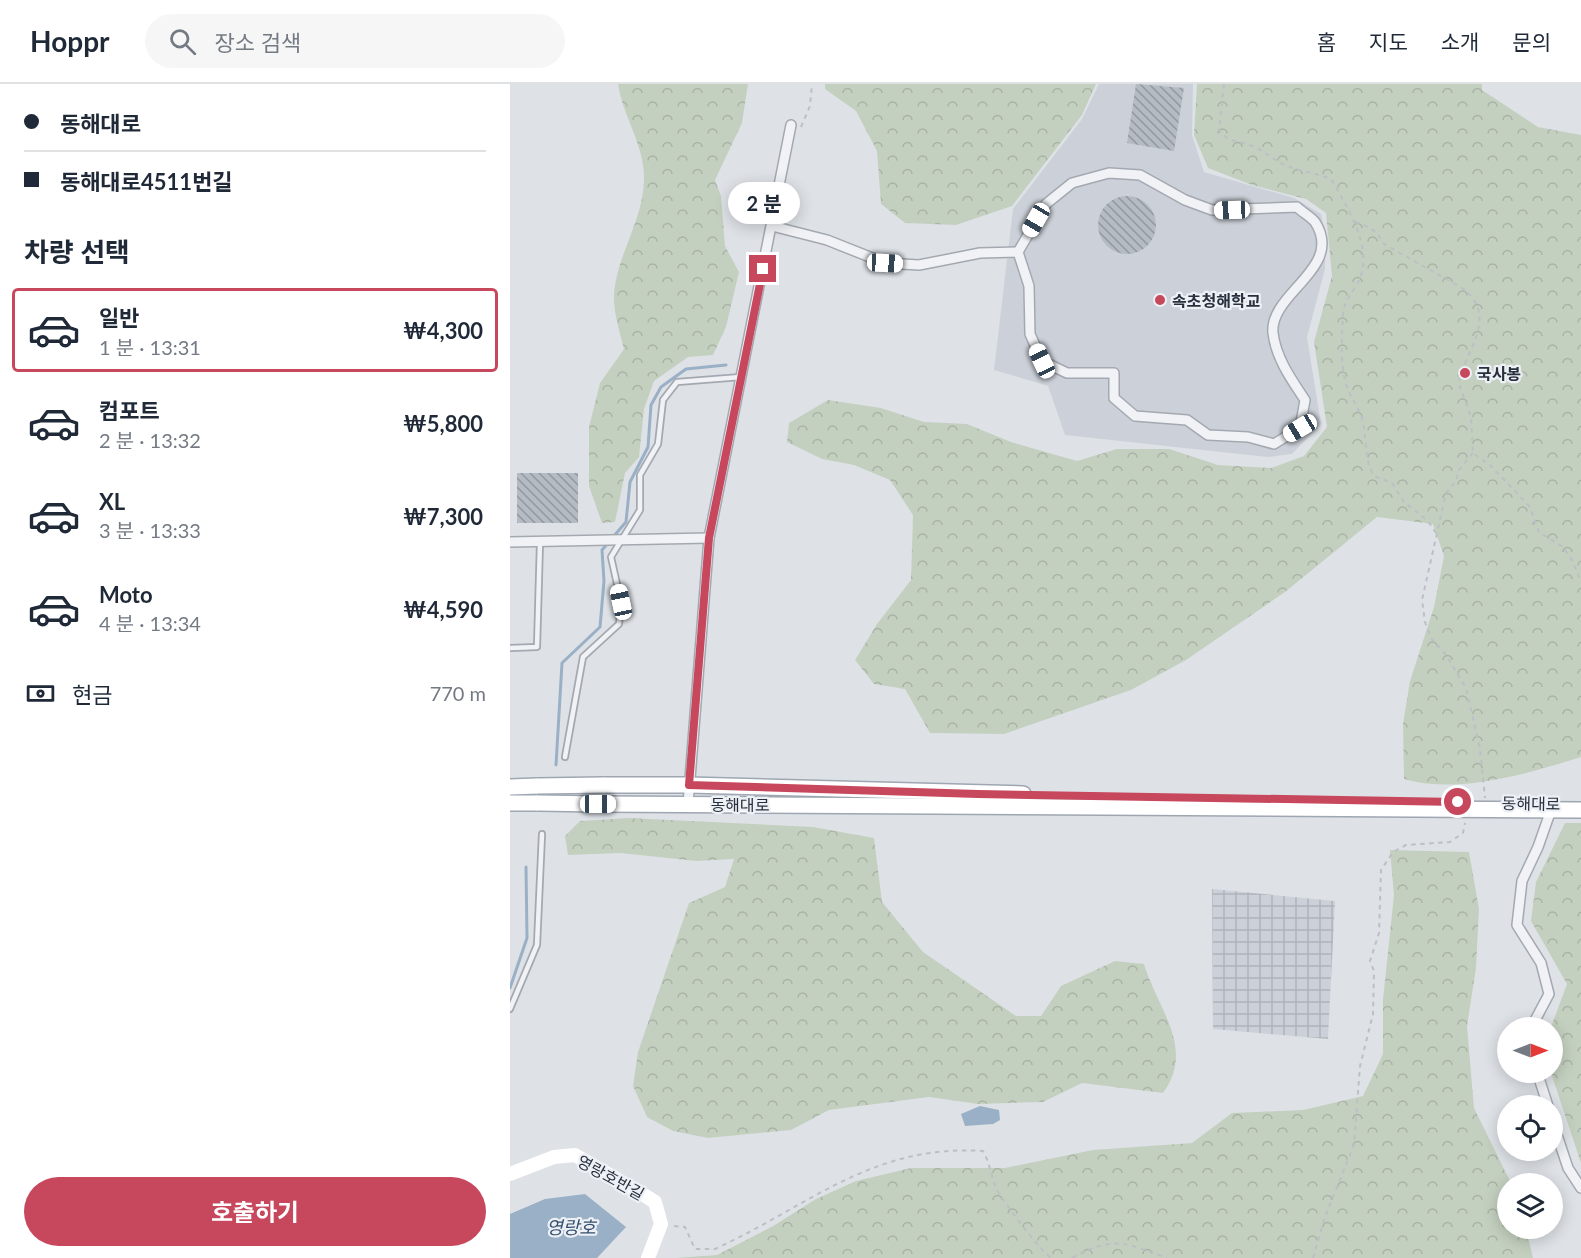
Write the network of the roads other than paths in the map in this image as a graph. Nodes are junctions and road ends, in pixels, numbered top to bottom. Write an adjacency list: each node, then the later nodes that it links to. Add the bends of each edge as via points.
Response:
1 (791, 125): 2 (street)
2 (772, 226): 3 (street, via 828,240 885,263 919,265 980,253); 4 (street)
3 (1017, 252): 3 (street, via 1029,286 1030,334 1042,361 1067,373 1114,373 1114,398 1135,417 1187,420 1208,435 1248,437 1274,444 1300,428 1305,400 1281,362 1273,330 1281,307 1317,263 1322,242 1315,222 1297,207 1212,210 1140,175 1109,173 1072,183 1046,204)
4 (741, 377): 5 (street); 6 (lane, via 676,382 663,400 658,444 640,475 640,510)
5 (709, 538): 6 (street); 11 (street)
6 (621, 540): 7 (street); 10 (lane, via 611,557 621,602 619,624 583,657)
7 (540, 542): 8 (street); 9 (lane, via 537,647)
8 (510, 543)
9 (510, 648)
10 (565, 757)
11 (689, 785): 12 (main road, 동해대로, bridge); 14 (main road, 동해대로, via 978,794); 15 (street)
12 (510, 787)
13 (510, 803): 15 (main road, 동해대로, bridge)
14 (1581, 803)
15 (688, 804): 16 (main road, 동해대로)
16 (1551, 810): 17 (main road, 동해대로); 20 (street, via 1522,881 1517,925 1541,963 1549,994)
17 (1581, 810)
18 (542, 834): 19 (lane, via 537,945)
19 (510, 1009)
20 (1537, 1017)
21 (1563, 1153): 23 (street)
22 (510, 1174): 24 (street, 영랑호반길, via 554,1157 575,1155 655,1202 661,1224)
23 (1581, 1188)
24 (648, 1258)

